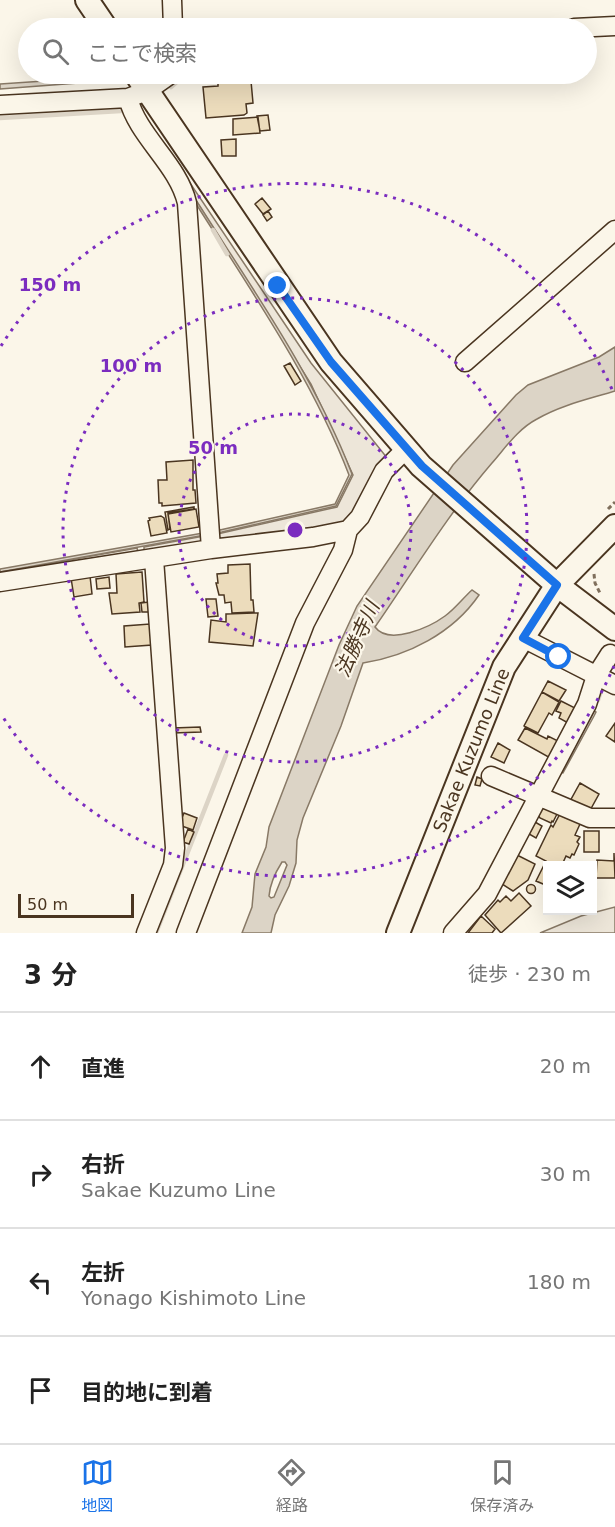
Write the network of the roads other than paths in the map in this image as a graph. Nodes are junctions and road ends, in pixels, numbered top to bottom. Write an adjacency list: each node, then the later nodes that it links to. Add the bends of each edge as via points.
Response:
1 (87, 0): 3 (main road)
2 (172, 0): 4 (street)
3 (99, 18)
4 (173, 18)
5 (615, 26): 6 (street)
6 (597, 27)
7 (137, 87): 8 (street); 11 (main road, via 331,362); 14 (street, via 138,123 163,158 187,203)
8 (0, 105)
9 (615, 230): 10 (street)
10 (465, 362)
11 (406, 449): 13 (street, via 384,471 360,517); 17 (main road)
12 (615, 526): 17 (main road, Sakae Kuzumo Line)
13 (348, 530): 14 (street, via 313,537); 27 (street, via 343,550 305,623)
14 (210, 539): 15 (street)
15 (154, 559): 16 (street); 26 (street, via 175,848)
16 (0, 582)
17 (557, 585): 18 (main road); 19 (main road, Sakae Kuzumo Line)
18 (615, 629)
19 (523, 638): 21 (street); 28 (main road, Sakae Kuzumo Line, via 504,667)
20 (610, 654): 21 (street)
21 (596, 676): 22 (street); 24 (street, via 587,704)
22 (615, 685)
23 (491, 776): 24 (street)
24 (538, 795): 25 (street, via 590,818); 29 (street, via 487,894)
25 (615, 818)
26 (146, 933)
27 (186, 933)
28 (398, 933)
29 (453, 933)

